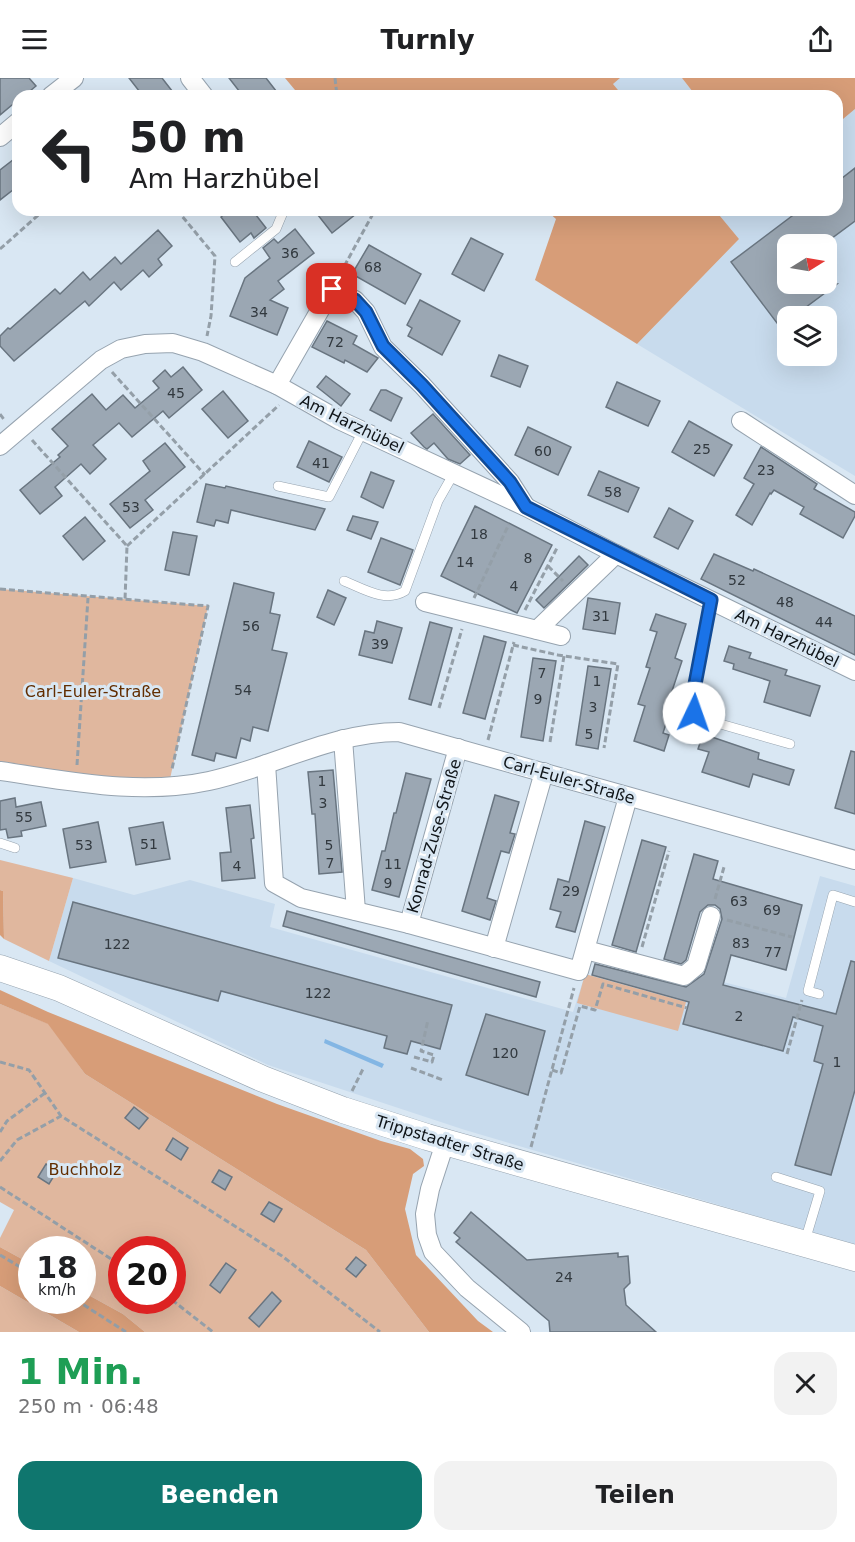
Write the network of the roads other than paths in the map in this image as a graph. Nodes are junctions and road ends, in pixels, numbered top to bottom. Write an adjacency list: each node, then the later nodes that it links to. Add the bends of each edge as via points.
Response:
1 (74, 78): 3 (street)
2 (190, 78): 4 (street)
3 (59, 90)
4 (199, 90)
5 (12, 127): 6 (street)
6 (0, 137)
7 (281, 216): 8 (lane, via 276,229)
8 (235, 262)
9 (284, 389): 11 (street, Am Harzhübel); 12 (street, Am Harzhübel, via 203,352 173,343 145,344 121,349 101,360); 16 (street, Am Harzhübel, via 332,289 355,300 366,312 383,346 510,482)
10 (741, 421): 15 (street)
11 (363, 431): 13 (street, Am Harzhübel); 14 (lane, via 329,497)
12 (0, 446)
13 (454, 473): 16 (street, Am Harzhübel); 18 (lane, via 438,501 405,591 396,597 382,596)
14 (278, 486)
15 (855, 495)
16 (526, 507): 17 (street, Am Harzhübel)
17 (616, 554): 19 (street, Am Harzhübel); 21 (street)
18 (344, 580)
19 (711, 600): 23 (street, Am Harzhübel); 25 (lane, via 692,700 694,713)
20 (425, 602): 21 (street)
21 (537, 630): 22 (street)
22 (561, 636)
23 (855, 671)
24 (343, 739): 26 (street, Carl-Euler-Straße, via 399,732); 27 (street, Carl-Euler-Straße); 35 (street)
25 (790, 744)
26 (458, 748): 29 (street, Carl-Euler-Straße); 37 (street, Konrad-Zuse-Straße)
27 (266, 764): 28 (street, Carl-Euler-Straße, via 210,781 138,789); 35 (street, Konrad-Zuse-Straße, via 274,883 301,898)
28 (0, 771)
29 (544, 772): 30 (street, Carl-Euler-Straße); 38 (street)
30 (628, 797): 33 (street, Carl-Euler-Straße); 39 (street)
31 (0, 843): 32 (lane)
32 (15, 848)
33 (855, 860)
34 (855, 902): 43 (lane, via 833,896 808,991)
35 (356, 911): 37 (street, Konrad-Zuse-Straße)
36 (711, 916): 39 (street, via 696,966 684,976)
37 (409, 924): 38 (street, Konrad-Zuse-Straße)
38 (494, 948): 39 (street, Konrad-Zuse-Straße, via 579,971)
39 (586, 950)
40 (0, 953): 42 (main road, Trippstadter Straße)
41 (0, 968): 42 (main road, Trippstadter Straße)
42 (59, 988): 44 (main road, Trippstadter Straße, via 263,1079)
43 (819, 994)
44 (446, 1143): 46 (main road, Trippstadter Straße); 48 (street, via 425,1214 433,1252 467,1288)
45 (776, 1177): 46 (lane, via 820,1191)
46 (805, 1243): 47 (main road, Trippstadter Straße)
47 (855, 1258)
48 (521, 1332)

